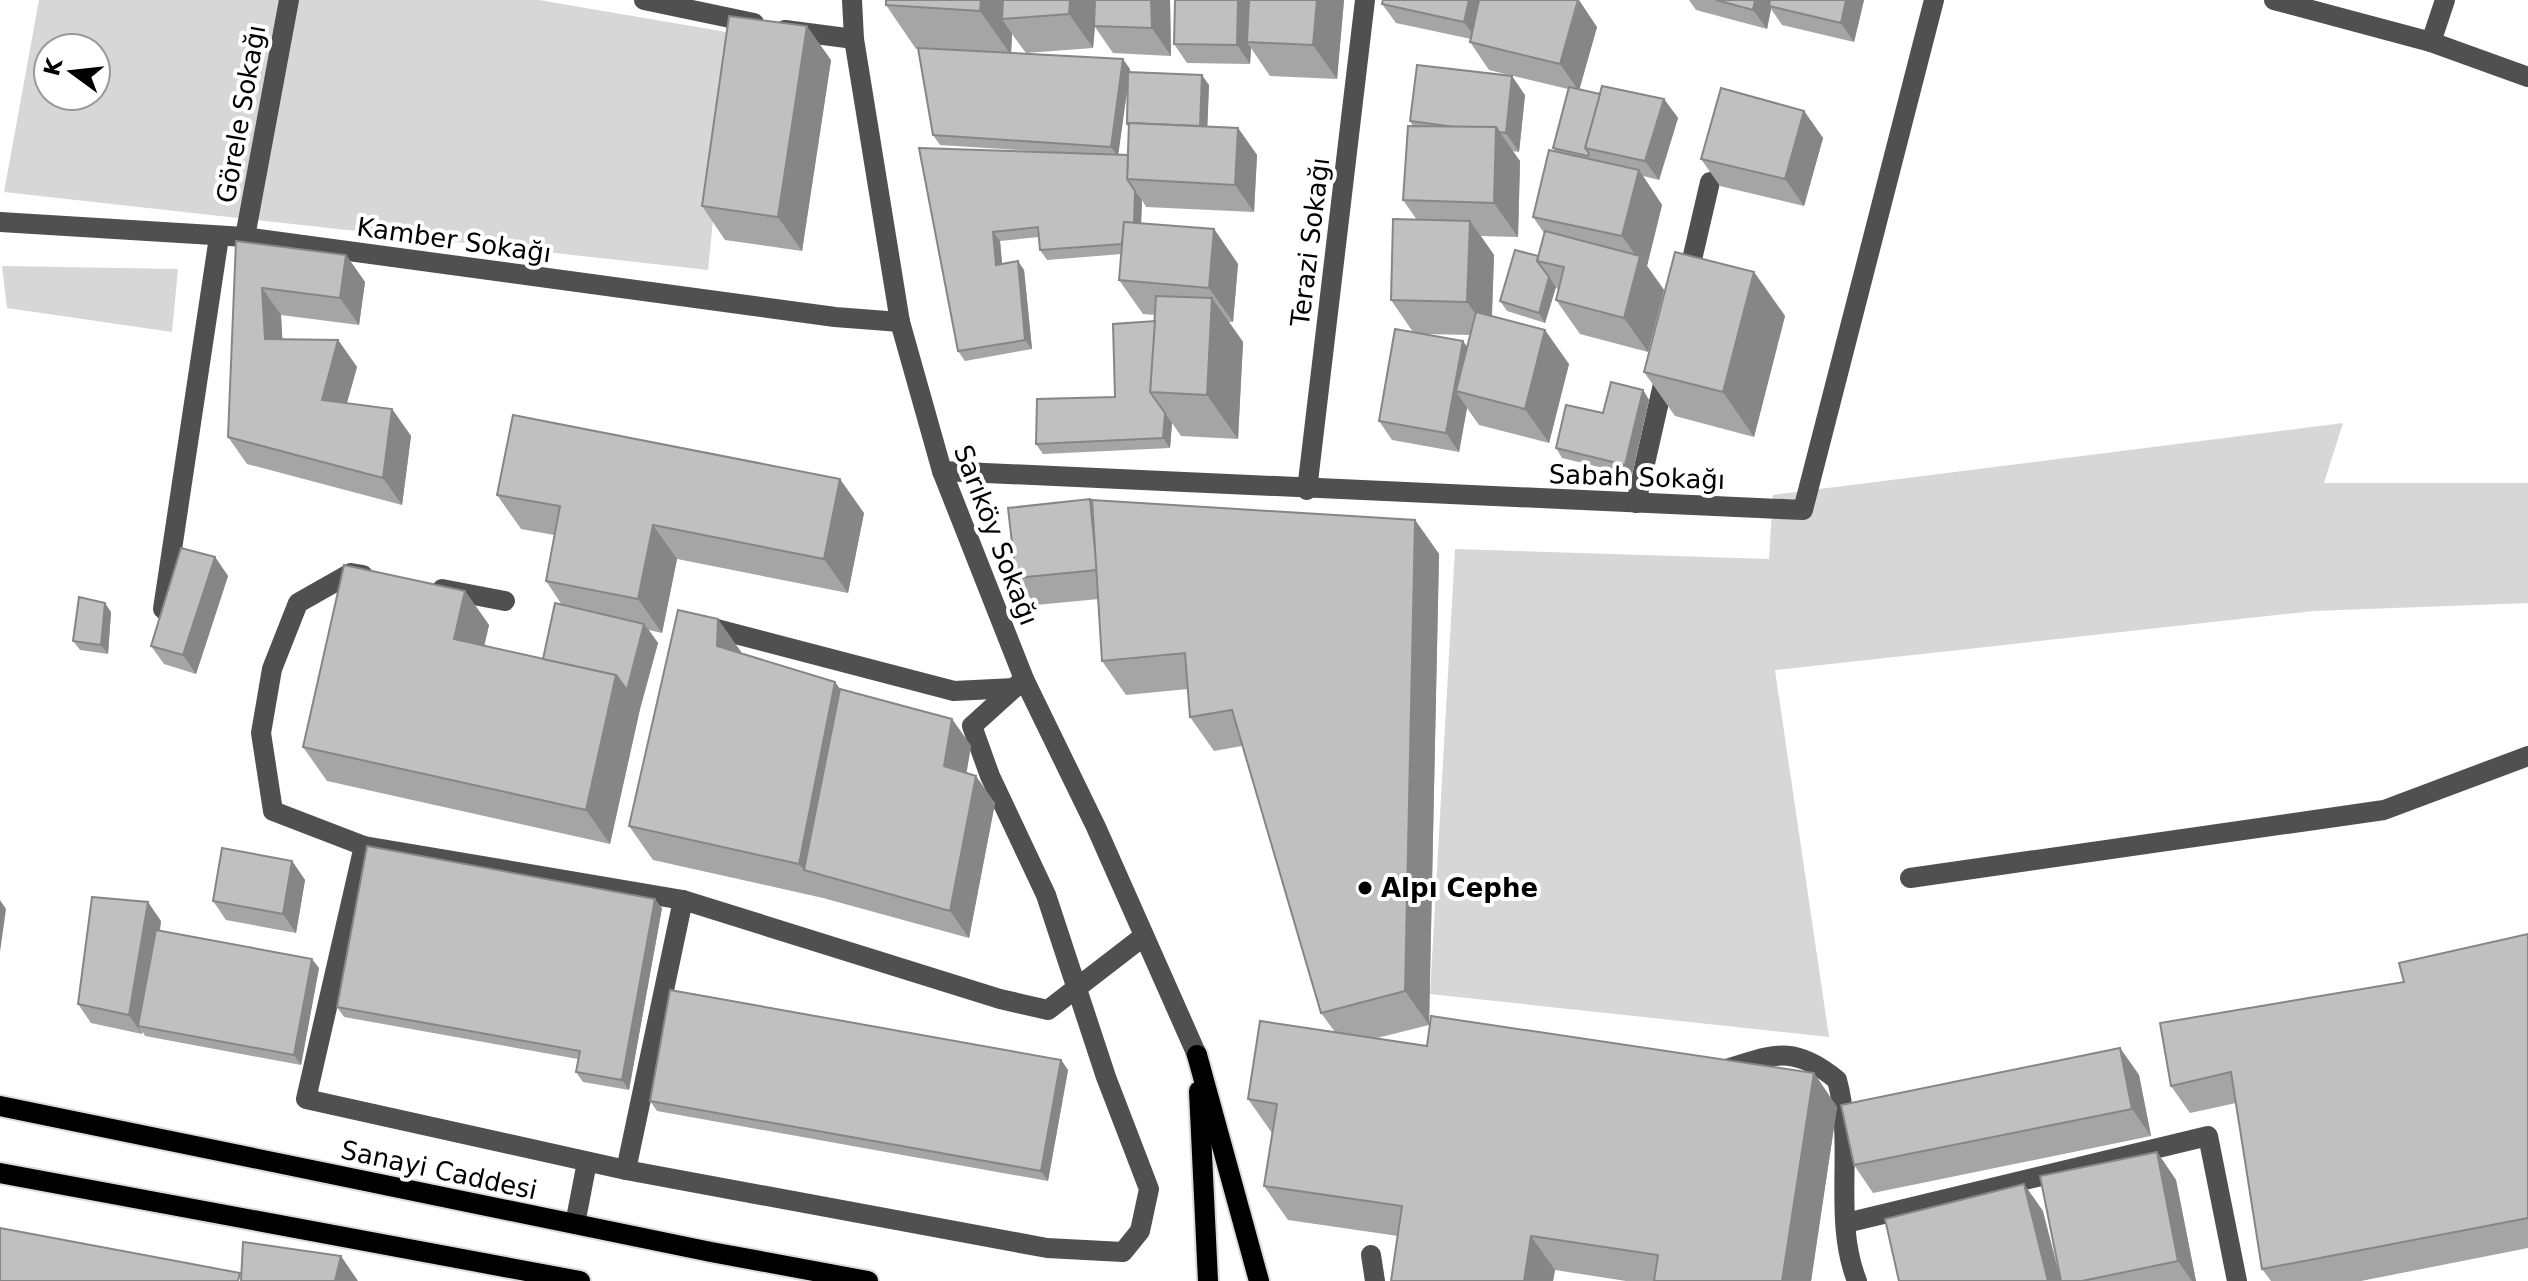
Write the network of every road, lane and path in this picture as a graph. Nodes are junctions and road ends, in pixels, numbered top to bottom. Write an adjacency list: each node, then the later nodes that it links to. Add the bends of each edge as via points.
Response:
1 (289, 0): 14 (street, Görele Sokağı)
2 (644, 0): 8 (street)
3 (852, 0): 8 (street, Sarıköy Sokağı)
4 (1365, 0): 19 (street, Terazi Sokağı)
5 (1934, 0): 20 (street, Sabah Sokağı, via 1803,510)
6 (2274, 0): 9 (street)
7 (2445, 0): 9 (street)
8 (854, 39): 16 (street, Sarıköy Sokağı)
9 (2431, 42): 10 (street)
10 (2528, 77)
11 (1710, 182): 15 (street)
12 (0, 222): 13 (street, Kamber Sokağı)
13 (219, 237): 14 (street, Kamber Sokağı); 24 (street)
14 (245, 237): 16 (street, Kamber Sokağı)
15 (1682, 304)
16 (900, 322): 18 (street, Sarıköy Sokağı)
17 (1671, 350): 20 (street)
18 (942, 471): 19 (street, Sabah Sokağı); 26 (street, Sarıköy Sokağı)
19 (1307, 490): 20 (street, Sabah Sokağı)
20 (1636, 503)
21 (382, 578): 28 (street, via 351,573 298,603 272,669 261,733 273,811)
22 (428, 587): 23 (street)
23 (505, 601)
24 (163, 609)
25 (686, 622): 26 (street, via 954,691)
26 (1019, 683): 31 (street, Sarıköy Sokağı); 32 (street, via 972,726 1046,895)
27 (2528, 756): 29 (street, via 2384,810)
28 (364, 846): 30 (street); 36 (street, via 306,1099)
29 (1910, 878)
30 (683, 900): 32 (street, via 1048,1010); 37 (street)
31 (1144, 936): 32 (street); 33 (street, Sarıköy Sokağı)
32 (1078, 990): 37 (street, via 1149,1189 1140,1231 1123,1252 1047,1248)
33 (1197, 1055): 44 (main road); 45 (main road)
34 (1701, 1074): 39 (street, via 1780,1053 1819,1065 1837,1080 1846,1137)
35 (0, 1106): 40 (main road, Sanayi Caddesi)
36 (587, 1162): 37 (street); 40 (street)
37 (626, 1170)
38 (0, 1173): 42 (main road)
39 (1846, 1223): 47 (street); 48 (street, via 2208,1136)
40 (575, 1224): 43 (main road, Sanayi Caddesi)
41 (1371, 1255): 46 (street)
42 (580, 1281)
43 (868, 1281)
44 (1208, 1281)
45 (1259, 1281)
46 (1375, 1281)
47 (1857, 1281)
48 (2237, 1281)

